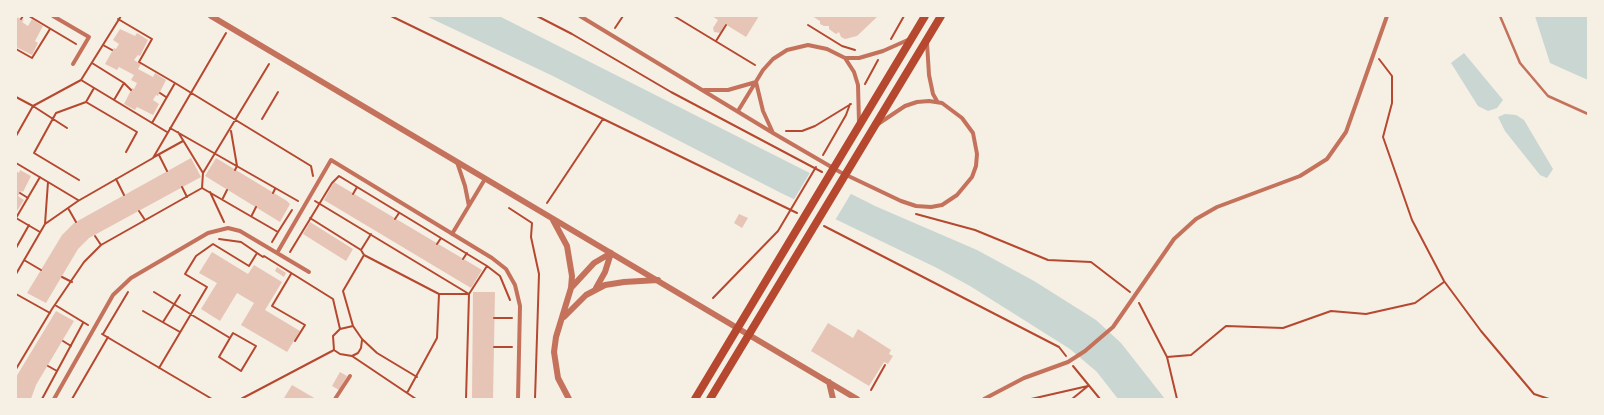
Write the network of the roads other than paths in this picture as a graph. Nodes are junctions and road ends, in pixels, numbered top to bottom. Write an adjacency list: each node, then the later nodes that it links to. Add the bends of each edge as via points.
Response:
1 (53, 16): 11 (street, via 89,37)
2 (211, 16): 20 (street)
3 (580, 16): 13 (street)
4 (925, 16): 8 (main road)
5 (941, 16): 9 (main road)
6 (1387, 16): 42 (street, via 1346,132 1326,159 1300,176 1217,207 1196,219 1174,239 1113,327 1085,351 1069,361 1024,378)
7 (1500, 16): 16 (lane, via 1520,62 1548,96)
8 (912, 38): 10 (street, via 883,51 859,58); 17 (main road)
9 (926, 40): 14 (street, via 929,75); 18 (main road)
10 (845, 58): 12 (street, via 834,51 819,47 808,45 794,48 773,59); 17 (street, via 856,76)
11 (73, 64)
12 (756, 82): 13 (street, via 728,90); 15 (street); 19 (street, via 763,111)
13 (704, 90): 15 (street)
14 (936, 101): 18 (street, via 917,102 905,106); 19 (street, via 952,109 967,123 975,138 977,154 974,170 967,184 952,199 936,207 916,206 902,201 840,172)
15 (738, 111): 19 (street)
16 (1588, 114)
17 (859, 125): 35 (main road)
18 (876, 125): 34 (main road, via 851,164 819,225 766,306)
19 (773, 133)
20 (457, 162): 21 (street); 22 (street)
21 (485, 179): 22 (street); 23 (street)
22 (469, 206): 24 (street)
23 (553, 219): 26 (street); 29 (street, via 567,246 572,276)
24 (452, 234): 25 (street, via 331,160); 38 (street, via 500,264 509,272 515,285 520,306)
25 (277, 253): 27 (street); 36 (street, via 240,231 228,228 208,233 131,278 113,296)
26 (612, 254): 28 (street); 29 (street, via 594,263); 30 (street)
27 (308, 272)
28 (658, 280): 30 (street, via 614,283); 33 (street)
29 (571, 288): 31 (street)
30 (595, 289): 31 (street, via 577,302)
31 (562, 320): 39 (street, via 556,337 554,357 558,378)
32 (350, 376): 37 (street)
33 (828, 382): 40 (street); 41 (street)
34 (712, 397)
35 (694, 398)
36 (54, 399)
37 (336, 399)
38 (518, 399)
39 (569, 399)
40 (833, 399)
41 (857, 399)
42 (984, 399)

